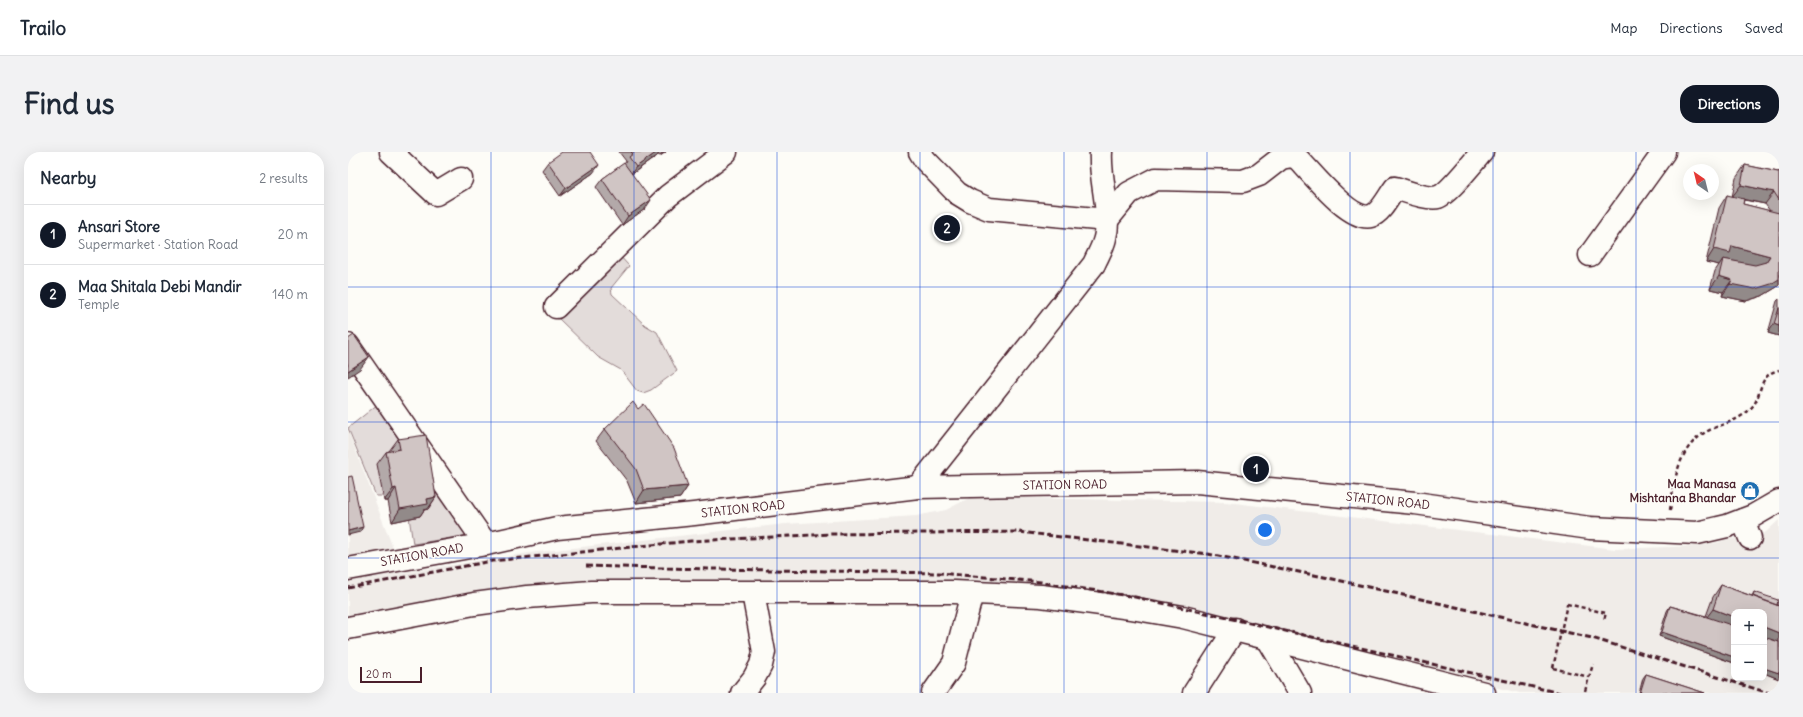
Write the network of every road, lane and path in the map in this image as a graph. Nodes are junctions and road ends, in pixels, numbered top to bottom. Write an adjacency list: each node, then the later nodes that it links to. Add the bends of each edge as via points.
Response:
1 (391, 152): 7 (street, via 436,194)
2 (726, 152): 10 (street, via 668,196)
3 (920, 152): 8 (street, via 957,193 990,209)
4 (1101, 152): 8 (street, via 1100,167)
5 (1482, 152): 8 (street, via 1446,192 1438,197 1395,188 1372,216 1362,216 1346,207 1292,156 1281,158 1259,175 1243,181 1156,179 1128,193)
6 (1663, 152): 9 (street)
7 (461, 179)
8 (1107, 220): 13 (street, via 1105,238 1094,264)
9 (1590, 255)
10 (556, 307)
11 (348, 345): 16 (street)
12 (1779, 370): 15 (path, via 1767,376 1761,384 1756,400 1746,413 1700,436 1690,446 1676,471)
13 (918, 487): 15 (street, STATION ROAD, via 1197,482 1415,503 1590,528); 16 (street, STATION ROAD, via 717,512 557,528)
14 (1774, 510): 15 (street, STATION ROAD, via 1746,529 1727,526 1697,533)
15 (1666, 532)
16 (486, 544): 17 (street, STATION ROAD)
17 (348, 569)
18 (753, 593): 19 (street); 21 (street, via 591,592 527,597 474,604); 27 (street, via 764,652 761,665)
19 (972, 593): 22 (street, via 1041,596 1131,608); 28 (street, via 954,663)
20 (1604, 620): 25 (path, bridge, via 1606,613 1567,604 1553,668)
21 (348, 628)
22 (1236, 629): 23 (street); 29 (street)
23 (1268, 640): 30 (street); 31 (street)
24 (1593, 664): 25 (path)
25 (1589, 677): 26 (path)
26 (1585, 691)
27 (742, 693)
28 (933, 693)
29 (1194, 693)
30 (1300, 693)
31 (1484, 693)

